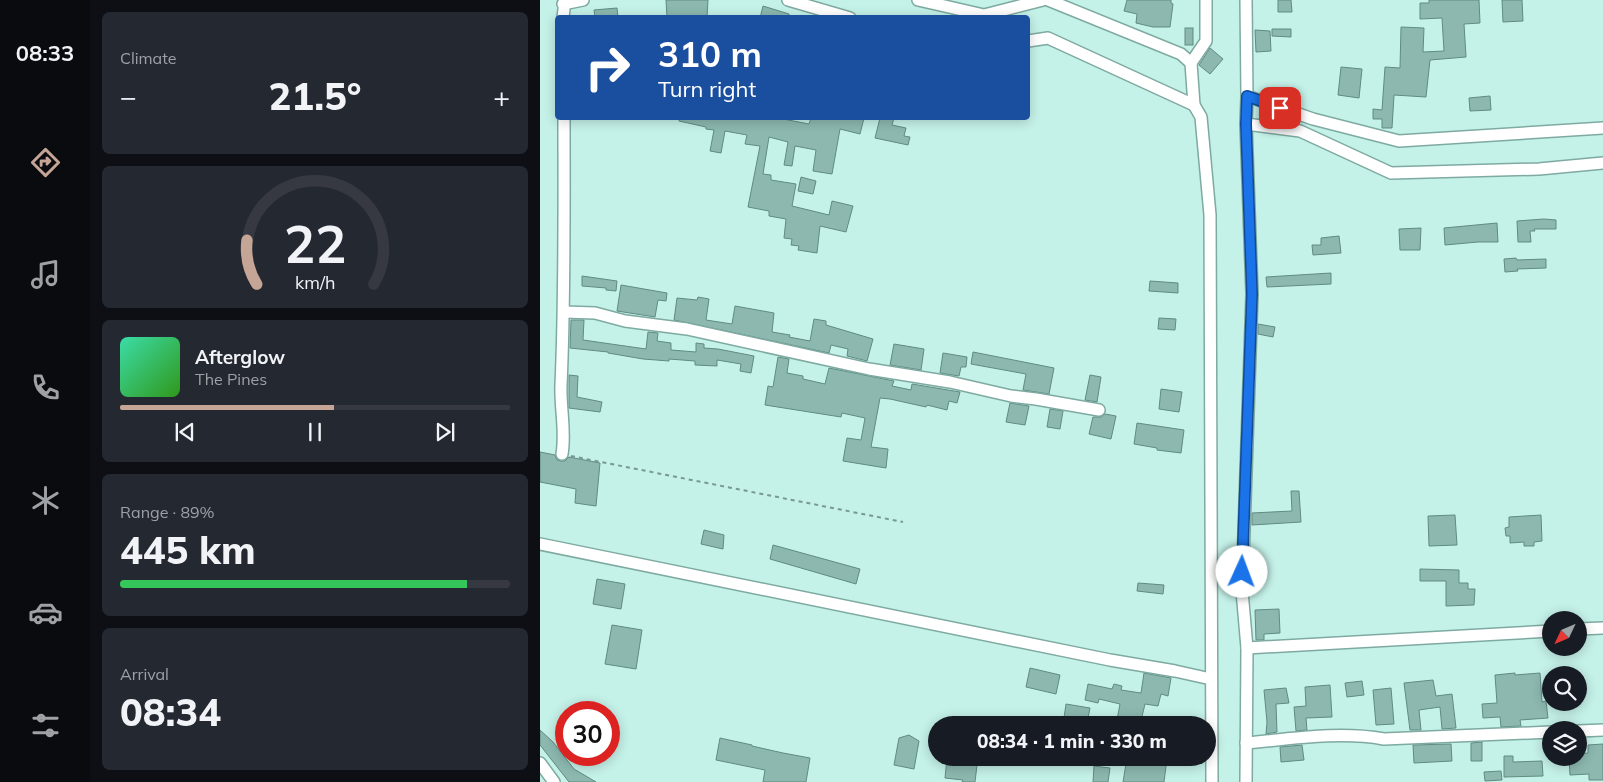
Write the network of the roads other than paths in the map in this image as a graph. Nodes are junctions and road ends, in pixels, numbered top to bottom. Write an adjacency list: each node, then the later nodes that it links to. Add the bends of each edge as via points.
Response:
1 (583, 0): 8 (street)
2 (788, 0): 10 (street)
3 (918, 0): 4 (street, via 984,15)
4 (1043, 0)
5 (1048, 0): 12 (street, via 1181,54)
6 (1206, 0): 12 (street, via 1206,42)
7 (1246, 0): 13 (street)
8 (564, 2): 9 (street)
9 (563, 15)
10 (840, 15)
11 (1030, 41): 14 (street, via 1048,38)
12 (1191, 63): 14 (street)
13 (1247, 96): 16 (street); 17 (street, via 1313,119 1399,141)
14 (1194, 105): 27 (street, via 1201,117 1210,215)
15 (564, 120): 19 (street)
16 (1246, 124): 18 (street, via 1300,131 1391,173 1539,169); 26 (street, via 1252,294 1242,591)
17 (1603, 128)
18 (1603, 162)
19 (564, 312): 20 (street, via 595,313 625,321 688,329 869,369); 21 (street, via 560,399)
20 (1099, 410)
21 (562, 454)
22 (540, 544): 27 (street)
23 (1603, 628): 24 (street)
24 (1588, 629)
25 (1542, 632): 26 (street)
26 (1247, 648): 31 (street)
27 (1211, 679): 34 (street)
28 (1603, 730): 29 (street)
29 (1587, 731)
30 (1542, 732): 31 (street, via 1384,739 1367,736 1303,737)
31 (1246, 743): 35 (street)
32 (540, 763): 33 (street)
33 (548, 775)
34 (1212, 782)
35 (1246, 782)

